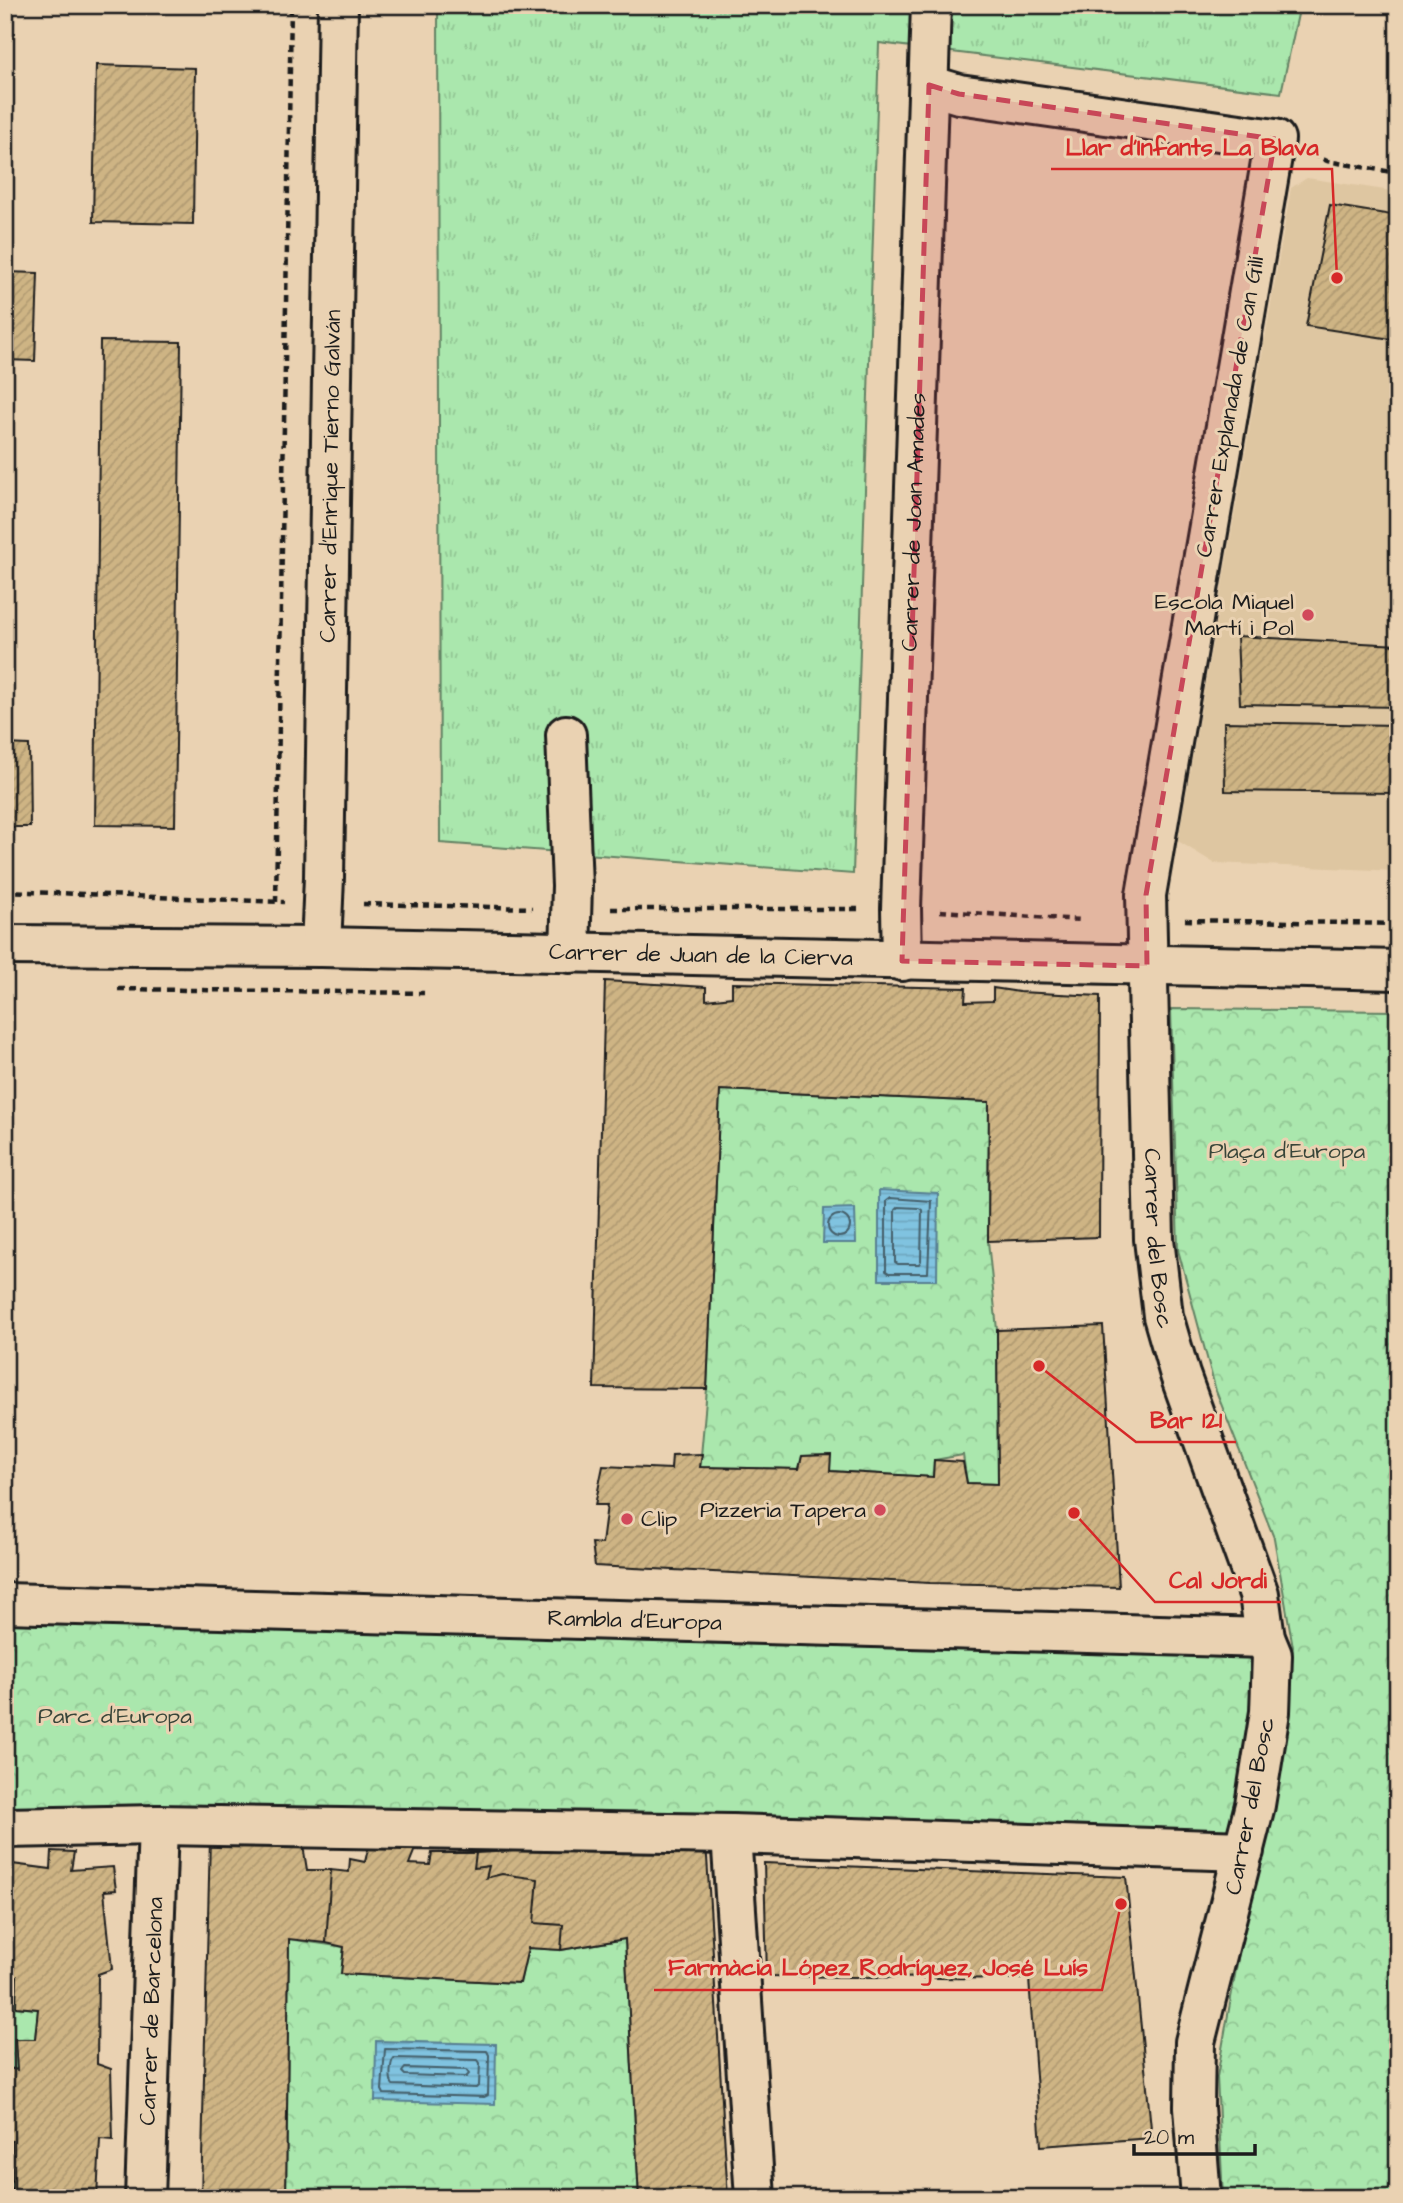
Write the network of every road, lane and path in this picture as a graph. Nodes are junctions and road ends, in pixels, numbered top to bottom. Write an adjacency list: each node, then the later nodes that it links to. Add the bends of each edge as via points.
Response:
1 (291, 5): 10 (path)
2 (338, 5): 11 (street, Carrer d'Enrique Tierno Galván)
3 (931, 5): 4 (street, Carrer de Joan Amades)
4 (929, 85): 5 (street, via 959,94); 13 (street, Carrer de Joan Amades)
5 (1275, 139): 6 (path, via 1327,161); 9 (street, Carrer Explanada de Can Gilí)
6 (1398, 173)
7 (566, 735): 12 (street)
8 (5, 891): 10 (path)
9 (1146, 895): 15 (path, via 1176,896 1179,920); 20 (street, Carrer Explanada de Can Gilí)
10 (276, 902): 11 (path)
11 (323, 903): 12 (path); 17 (street, Carrer d'Enrique Tierno Galván)
12 (570, 909): 13 (path); 18 (street)
13 (901, 909): 14 (path); 19 (street, Carrer de Joan Amades)
14 (1088, 920)
15 (1398, 925)
16 (5, 945): 17 (street, Carrer de Juan de la Cierva)
17 (321, 947): 18 (street, Carrer de Juan de la Cierva)
18 (570, 953): 19 (street, Carrer de Juan de la Cierva)
19 (902, 961): 20 (street, Carrer de Juan de la Cierva)
20 (1147, 966): 21 (street, Carrer de Juan de la Cierva); 25 (street, Carrer del Bosc, via 1154,1239 1163,1316 1259,1594)
21 (1398, 970)
22 (111, 989): 23 (path)
23 (244, 992)
24 (5, 1603): 25 (street, Rambla d'Europa)
25 (1265, 1638): 29 (street, Carrer del Bosc, via 1272,1656 1270,1712)
26 (158, 1825): 27 (street); 28 (street); 30 (street, Carrer de Barcelona)
27 (5, 1828)
28 (731, 1834): 29 (street); 31 (street)
29 (1244, 1851): 32 (street, Carrer del Bosc, via 1195,2042 1194,2108)
30 (145, 2198)
31 (755, 2198)
32 (1201, 2198)

